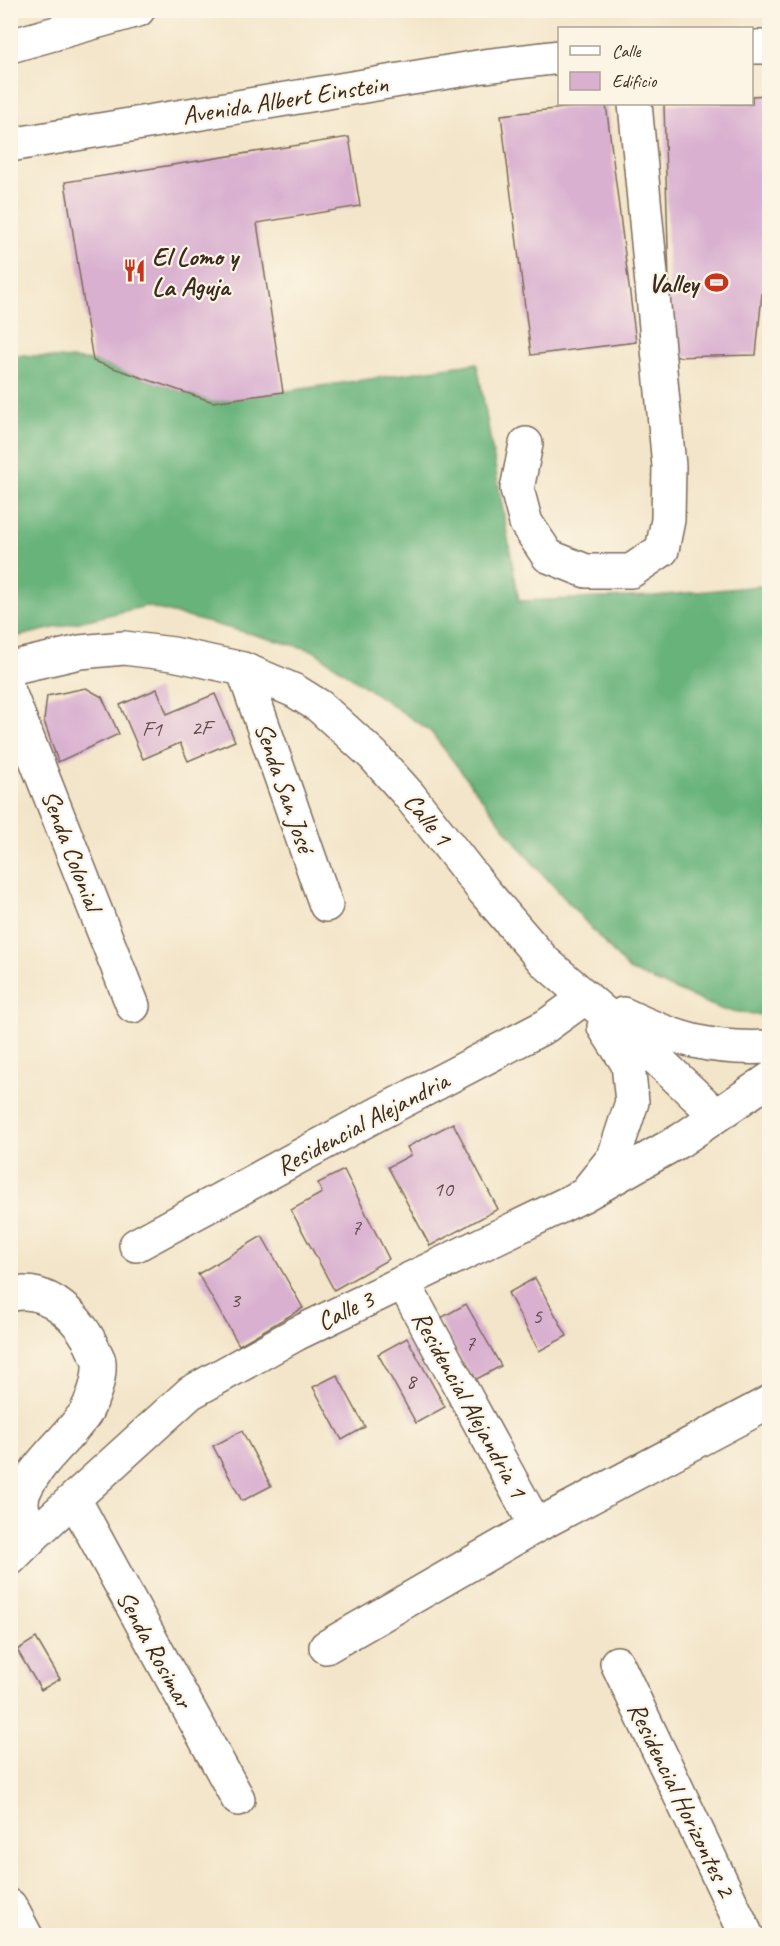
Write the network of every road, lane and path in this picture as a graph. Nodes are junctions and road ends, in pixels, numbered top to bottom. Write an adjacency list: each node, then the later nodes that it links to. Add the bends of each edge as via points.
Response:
1 (138, 10): 2 (street)
2 (10, 46)
3 (770, 46): 4 (street)
4 (753, 47)
5 (558, 57): 7 (street, Avenida Albert Einstein, via 484,66)
6 (635, 105): 8 (street, via 669,466 668,520 662,549 631,571 586,571 548,556 525,523 517,489)
7 (10, 145)
8 (526, 444)
9 (10, 668): 10 (street, Calle 1, via 80,652 124,648)
10 (243, 669): 12 (street, Senda San José); 13 (street, Calle 1, via 319,706 373,755 544,962)
11 (10, 694): 14 (street, Senda Colonial)
12 (326, 905)
13 (585, 997): 15 (street, via 663,1033 702,1044); 17 (street, Calle 1); 18 (street, via 628,1064 633,1102 614,1157); 19 (street, Residencial Alejandria, via 546,1026)
14 (133, 1006)
15 (770, 1047)
16 (770, 1079): 17 (street)
17 (716, 1115): 18 (street, Calle 3, via 681,1140)
18 (582, 1196): 20 (street, Calle 3)
19 (136, 1245)
20 (403, 1282): 23 (street, Calle 3, via 296,1334 189,1393); 24 (street, Residencial Alejandria 1)
21 (10, 1295): 25 (street, via 18,1292 40,1296 68,1310 88,1335 99,1363 95,1389 85,1414 25,1490 21,1504)
22 (770, 1402): 24 (street)
23 (74, 1499): 25 (street, Calle 3); 29 (street, Senda Rosimar)
24 (536, 1526): 27 (street)
25 (36, 1533): 26 (street, Calle 3)
26 (10, 1559)
27 (326, 1647)
28 (617, 1663): 32 (street, Residencial Horizontes 2)
29 (238, 1798)
30 (10, 1906): 31 (street)
31 (26, 1935)
32 (747, 1935)

